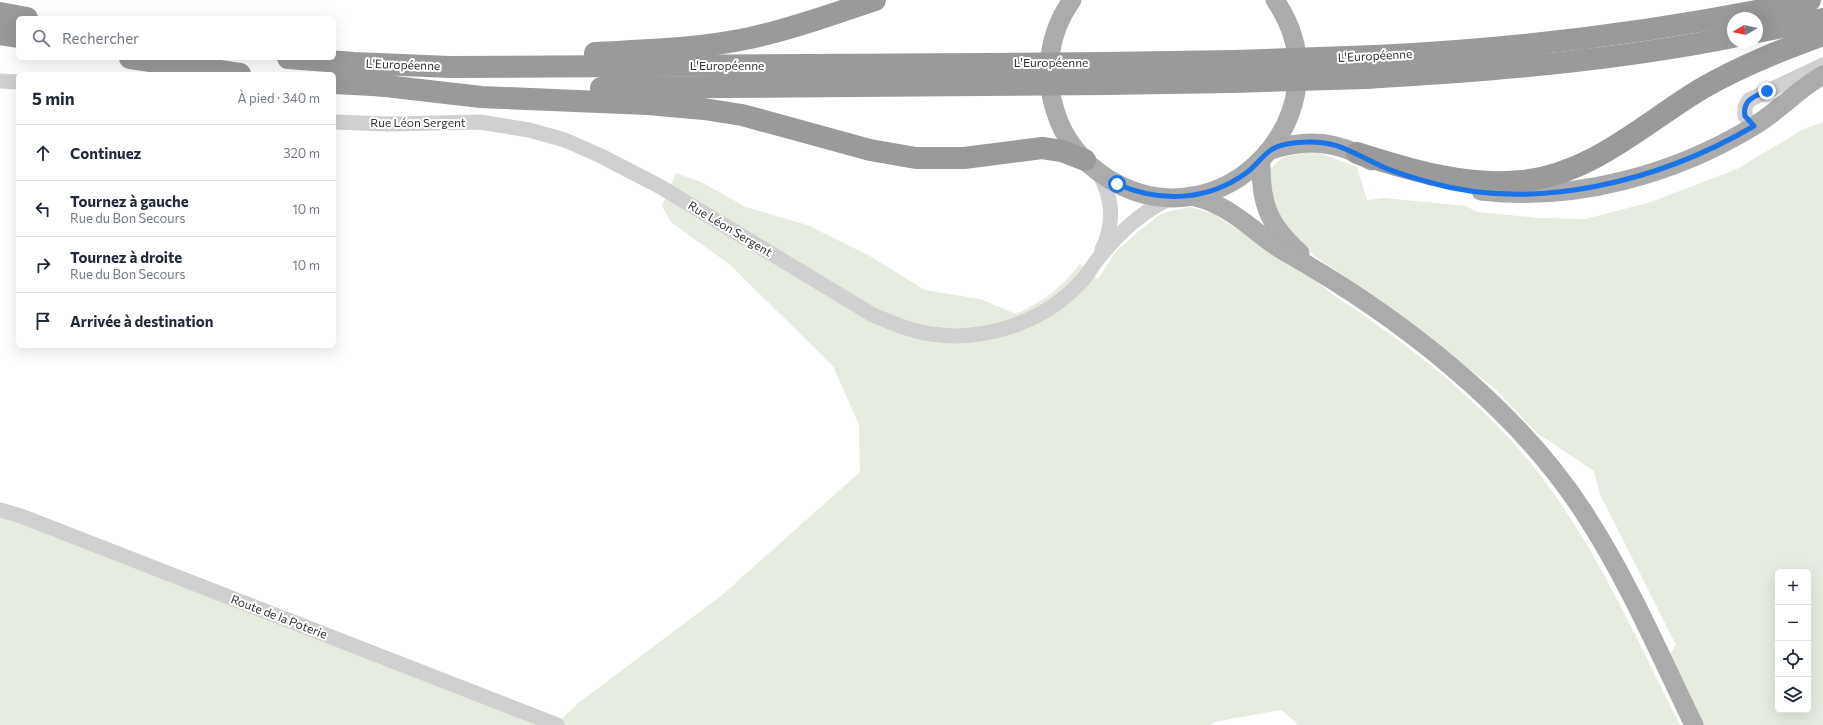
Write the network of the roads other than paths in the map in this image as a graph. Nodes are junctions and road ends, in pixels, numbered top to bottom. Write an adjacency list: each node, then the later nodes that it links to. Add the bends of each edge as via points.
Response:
1 (875, 0): 16 (highway, via 801,25 749,39 669,49 559,55)
2 (1072, 0): 28 (main road, via 1061,18 1053,41 1049,81 1053,105 1062,128 1075,148)
3 (1275, 0): 27 (main road, via 1292,34 1298,74 1290,114 1280,136)
4 (1810, 0): 18 (highway, L'Européenne, bridge, via 1706,20 1596,37 1506,47 1375,56 1235,61)
5 (0, 13): 6 (highway)
6 (16, 16)
7 (1823, 19): 8 (highway)
8 (1763, 31)
9 (0, 34): 11 (highway)
10 (1823, 36): 26 (highway, via 1776,52 1728,74 1603,155 1552,175 1512,181 1455,178 1409,169)
11 (16, 38)
12 (1727, 38): 18 (highway, L'Européenne, bridge, via 1561,62 1366,78 1232,82)
13 (144, 60): 17 (highway)
14 (318, 60): 16 (highway, L'Européenne, via 394,65)
15 (1823, 65): 25 (street, via 1749,100 1745,107 1745,116)
16 (526, 67): 18 (highway, L'Européenne, bridge, via 985,64)
17 (226, 72)
18 (1104, 73): 23 (highway, L'Européenne, bridge, via 980,85 525,88)
19 (1823, 75): 25 (main road)
20 (0, 81): 21 (street)
21 (16, 82)
22 (336, 83): 23 (highway, L'Européenne)
23 (377, 85): 28 (highway, via 481,97 704,109 742,115 870,150 916,158 964,158 1042,148 1062,151)
24 (336, 122): 30 (street, Rue Léon Sergent, via 480,122 560,138 659,186 874,315 930,334 981,334 1022,323 1051,307 1069,293 1083,280)
25 (1754, 126): 26 (main road, via 1698,155 1635,177 1584,188 1533,194 1486,192 1436,184 1377,165)
26 (1357, 152): 27 (main road, via 1315,142 1295,143)
27 (1266, 155): 29 (main road, via 1245,174 1226,185); 31 (main road, via 1262,193 1266,209 1287,240)
28 (1092, 166): 29 (main road, via 1117,184 1138,192 1160,196); 30 (street, via 1109,196 1112,212 1110,229)
29 (1183, 196): 30 (street, via 1156,205 1142,214); 31 (main road, via 1206,200 1227,210 1283,251)
30 (1097, 260)
31 (1323, 274): 34 (main road, via 1441,358 1542,455 1604,543)
32 (0, 510): 33 (street, Route de la Poterie)
33 (557, 725)
34 (1694, 725)

